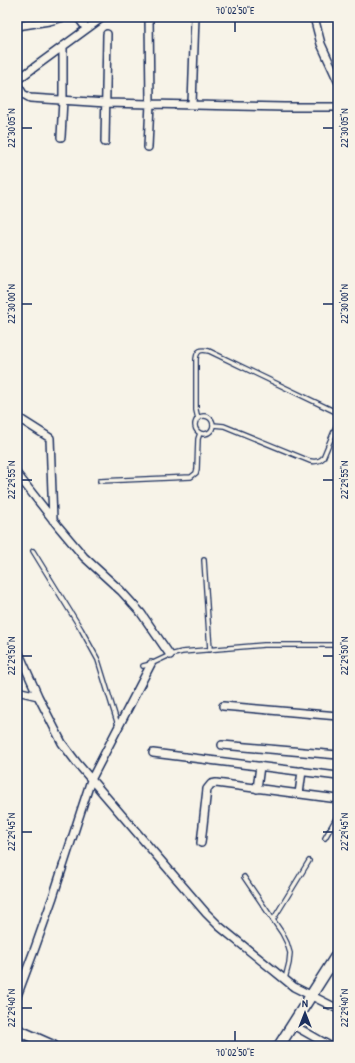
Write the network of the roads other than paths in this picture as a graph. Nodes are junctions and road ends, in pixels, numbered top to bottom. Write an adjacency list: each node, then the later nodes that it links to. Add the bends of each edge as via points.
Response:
1 (64, 17): 7 (street)
2 (78, 17): 8 (street)
3 (149, 17): 16 (street)
4 (195, 17): 17 (street)
5 (314, 17): 12 (street, via 321,44)
6 (100, 18): 8 (street)
7 (17, 26)
8 (86, 28): 10 (street)
9 (107, 34): 15 (street)
10 (63, 46): 11 (street); 14 (street)
11 (17, 80)
12 (338, 81)
13 (17, 84): 14 (street, via 23,94 30,98)
14 (63, 100): 15 (street); 19 (street)
15 (106, 103): 16 (street); 20 (street)
16 (150, 103): 17 (street); 21 (street)
17 (192, 104): 18 (street)
18 (338, 107)
19 (61, 138)
20 (105, 142)
21 (148, 147)
22 (338, 413): 24 (lane, via 204,350 199,351 196,359)
23 (17, 417): 30 (street, via 50,438)
24 (198, 419): 26 (lane, via 206,417); 27 (lane, via 196,426)
25 (338, 422): 26 (lane, via 323,458 317,462 224,426)
26 (213, 425): 27 (lane, via 209,433)
27 (200, 433): 29 (lane, via 197,470 191,477)
28 (17, 474): 30 (street)
29 (100, 481)
30 (53, 520): 36 (street, via 84,557 141,613)
31 (33, 551): 43 (lane, via 98,660)
32 (204, 560): 35 (lane)
33 (338, 645): 35 (lane, via 264,645)
34 (17, 649): 40 (street)
35 (210, 650): 36 (lane)
36 (170, 654): 37 (lane)
37 (151, 664): 38 (lane); 43 (street)
38 (143, 666)
39 (17, 691): 40 (street)
40 (38, 696): 50 (street, via 62,743)
41 (223, 706): 42 (street)
42 (338, 716)
43 (119, 728): 50 (street)
44 (222, 745): 46 (street)
45 (153, 753): 47 (street)
46 (338, 755)
47 (260, 766): 48 (street); 51 (street)
48 (302, 771): 49 (street); 52 (street)
49 (338, 776)
50 (91, 780): 61 (street, via 206,913); 62 (street, via 36,948)
51 (257, 789): 52 (street); 56 (street, via 211,784 207,789)
52 (299, 794): 53 (street)
53 (338, 799)
54 (338, 815): 55 (lane)
55 (325, 838)
56 (201, 843)
57 (309, 861): 59 (lane)
58 (244, 877): 59 (lane)
59 (273, 920): 61 (lane, via 290,953)
60 (338, 953): 63 (main road)
61 (285, 980): 63 (street)
62 (17, 996)
63 (311, 996): 64 (street); 65 (main road)
64 (338, 1009)
65 (293, 1025): 68 (main road); 69 (street)
66 (17, 1030): 67 (main road)
67 (52, 1046)
68 (279, 1046)
69 (330, 1046)

